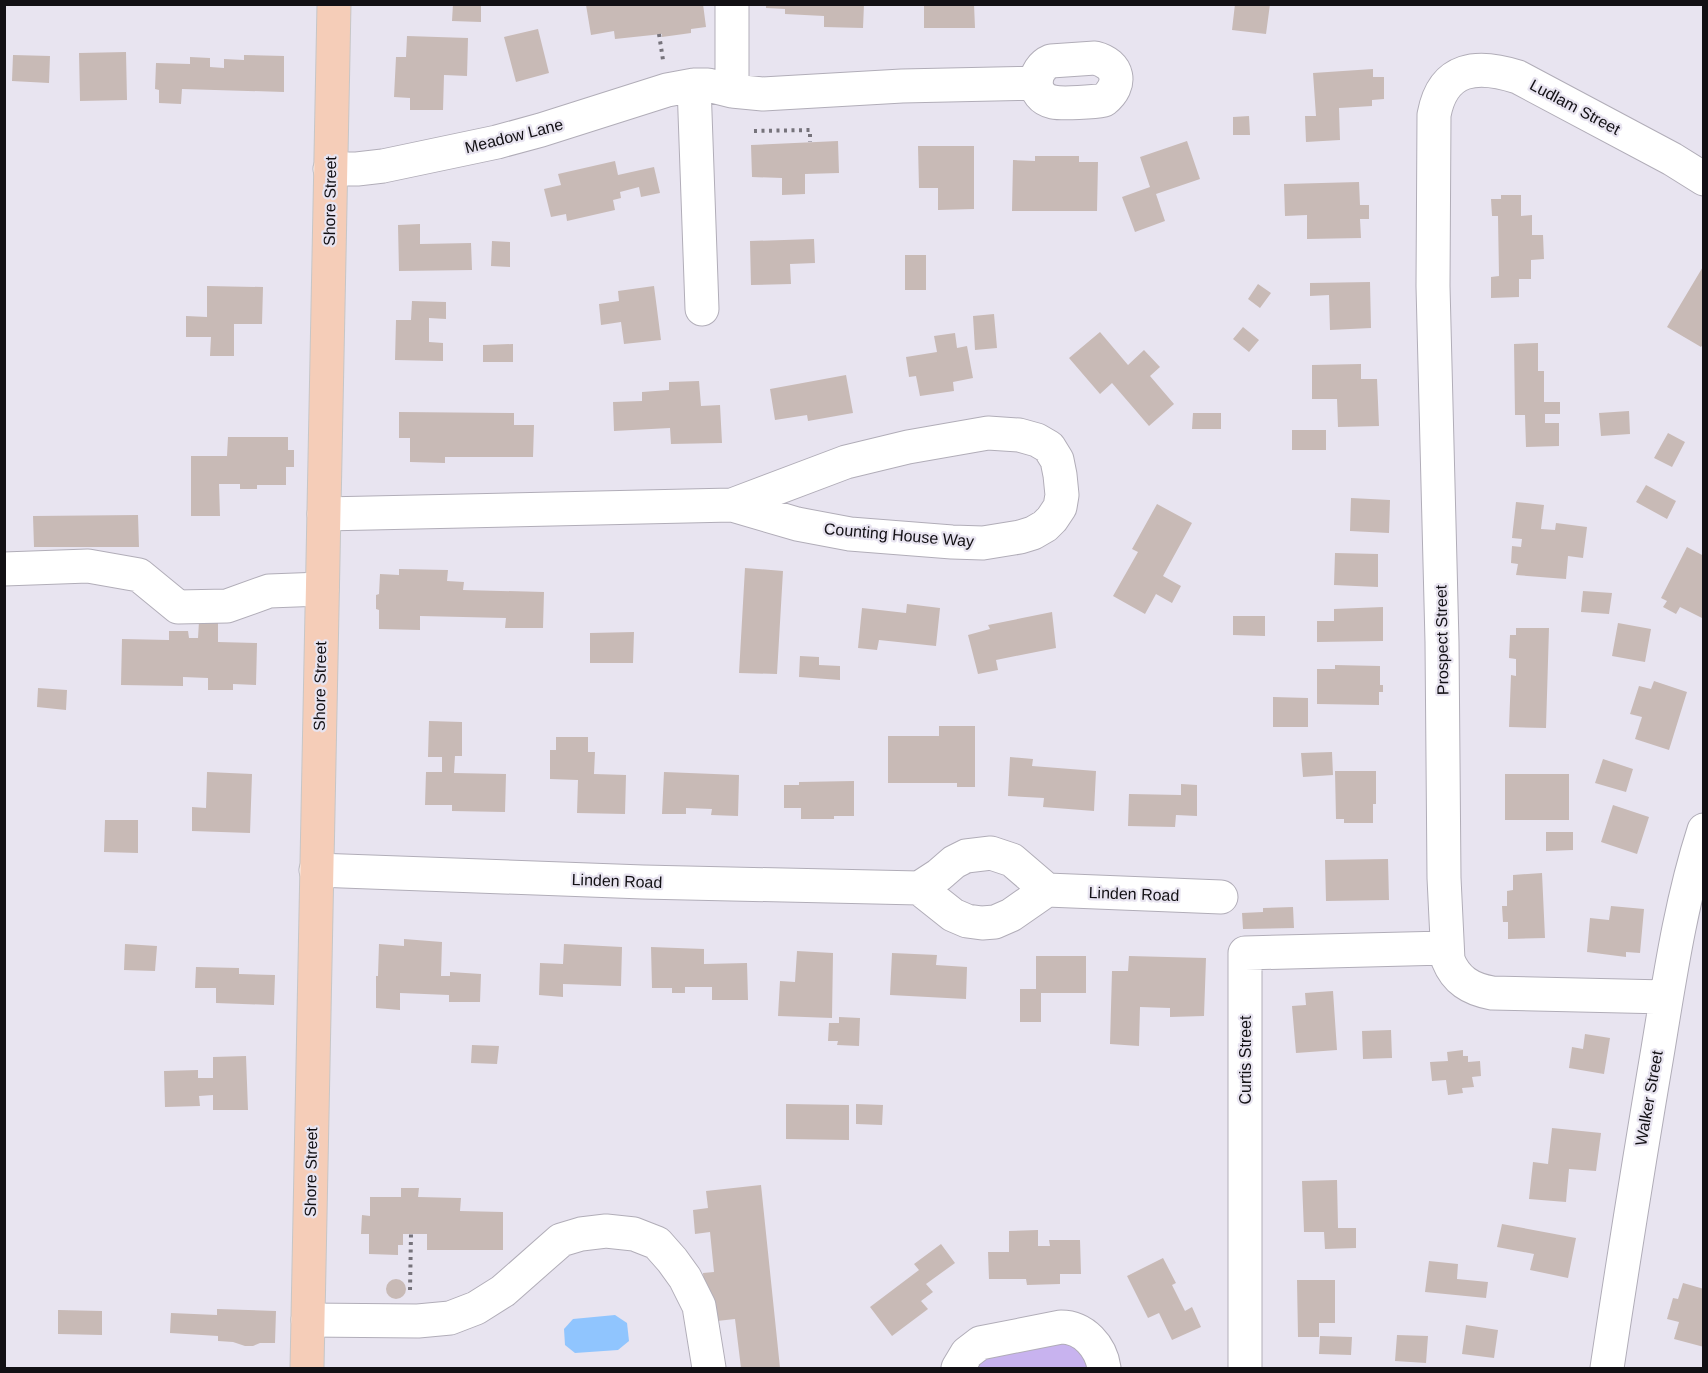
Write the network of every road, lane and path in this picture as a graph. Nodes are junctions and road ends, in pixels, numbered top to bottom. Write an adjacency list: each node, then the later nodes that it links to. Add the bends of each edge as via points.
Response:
1 (334, 4): 9 (main road, Shore Street)
2 (732, 4): 6 (street)
3 (1036, 83): 6 (street, Meadow Lane, via 763,94)
4 (694, 85): 6 (street, Meadow Lane); 9 (street, Meadow Lane, via 497,142 383,166); 11 (street)
5 (1443, 89): 10 (street, Ludlam Street, via 1461,74 1474,70 1488,69 1518,77); 21 (street, Prospect Street, via 1434,115 1433,286)
6 (732, 91)
7 (754, 131): 8 (path, via 810,130)
8 (810, 142)
9 (330, 169): 13 (main road, Shore Street)
10 (1704, 179)
11 (702, 309)
12 (732, 505): 12 (street, Counting House Way, via 846,462 996,433 1019,435 1049,447 1057,460 1062,495 1060,507 1045,526 1020,537 983,543 850,534); 13 (street, Counting House Way)
13 (324, 514): 15 (main road, Shore Street)
14 (4, 569): 15 (street, via 88,566 140,575 178,607 227,606 269,591)
15 (322, 589): 17 (main road, Shore Street)
16 (1704, 830): 22 (street, Walker Street)
17 (316, 870): 18 (street, Linden Road); 24 (main road, Shore Street)
18 (919, 888): 19 (street, via 953,915 982,923 1011,915); 19 (street, via 966,856 991,853 1012,860)
19 (1047, 890): 20 (street, Linden Road)
20 (1221, 897)
21 (1446, 948): 22 (street, Prospect Street, via 1456,975 1480,991); 30 (street, Curtis Street, via 1245,953)
22 (1666, 997): 31 (street, Walker Street)
23 (411, 1234): 25 (path)
24 (308, 1320): 25 (street); 26 (main road, Shore Street)
25 (410, 1321): 27 (street, via 450,1318 476,1308 503,1291 561,1240 606,1231 634,1234 657,1244 685,1278 699,1306)
26 (307, 1368)
27 (709, 1368)
28 (958, 1368): 29 (street, via 967,1353 980,1343 1061,1327 1069,1327 1090,1339 1099,1350)
29 (1104, 1368)
30 (1245, 1368)
31 (1607, 1368)

